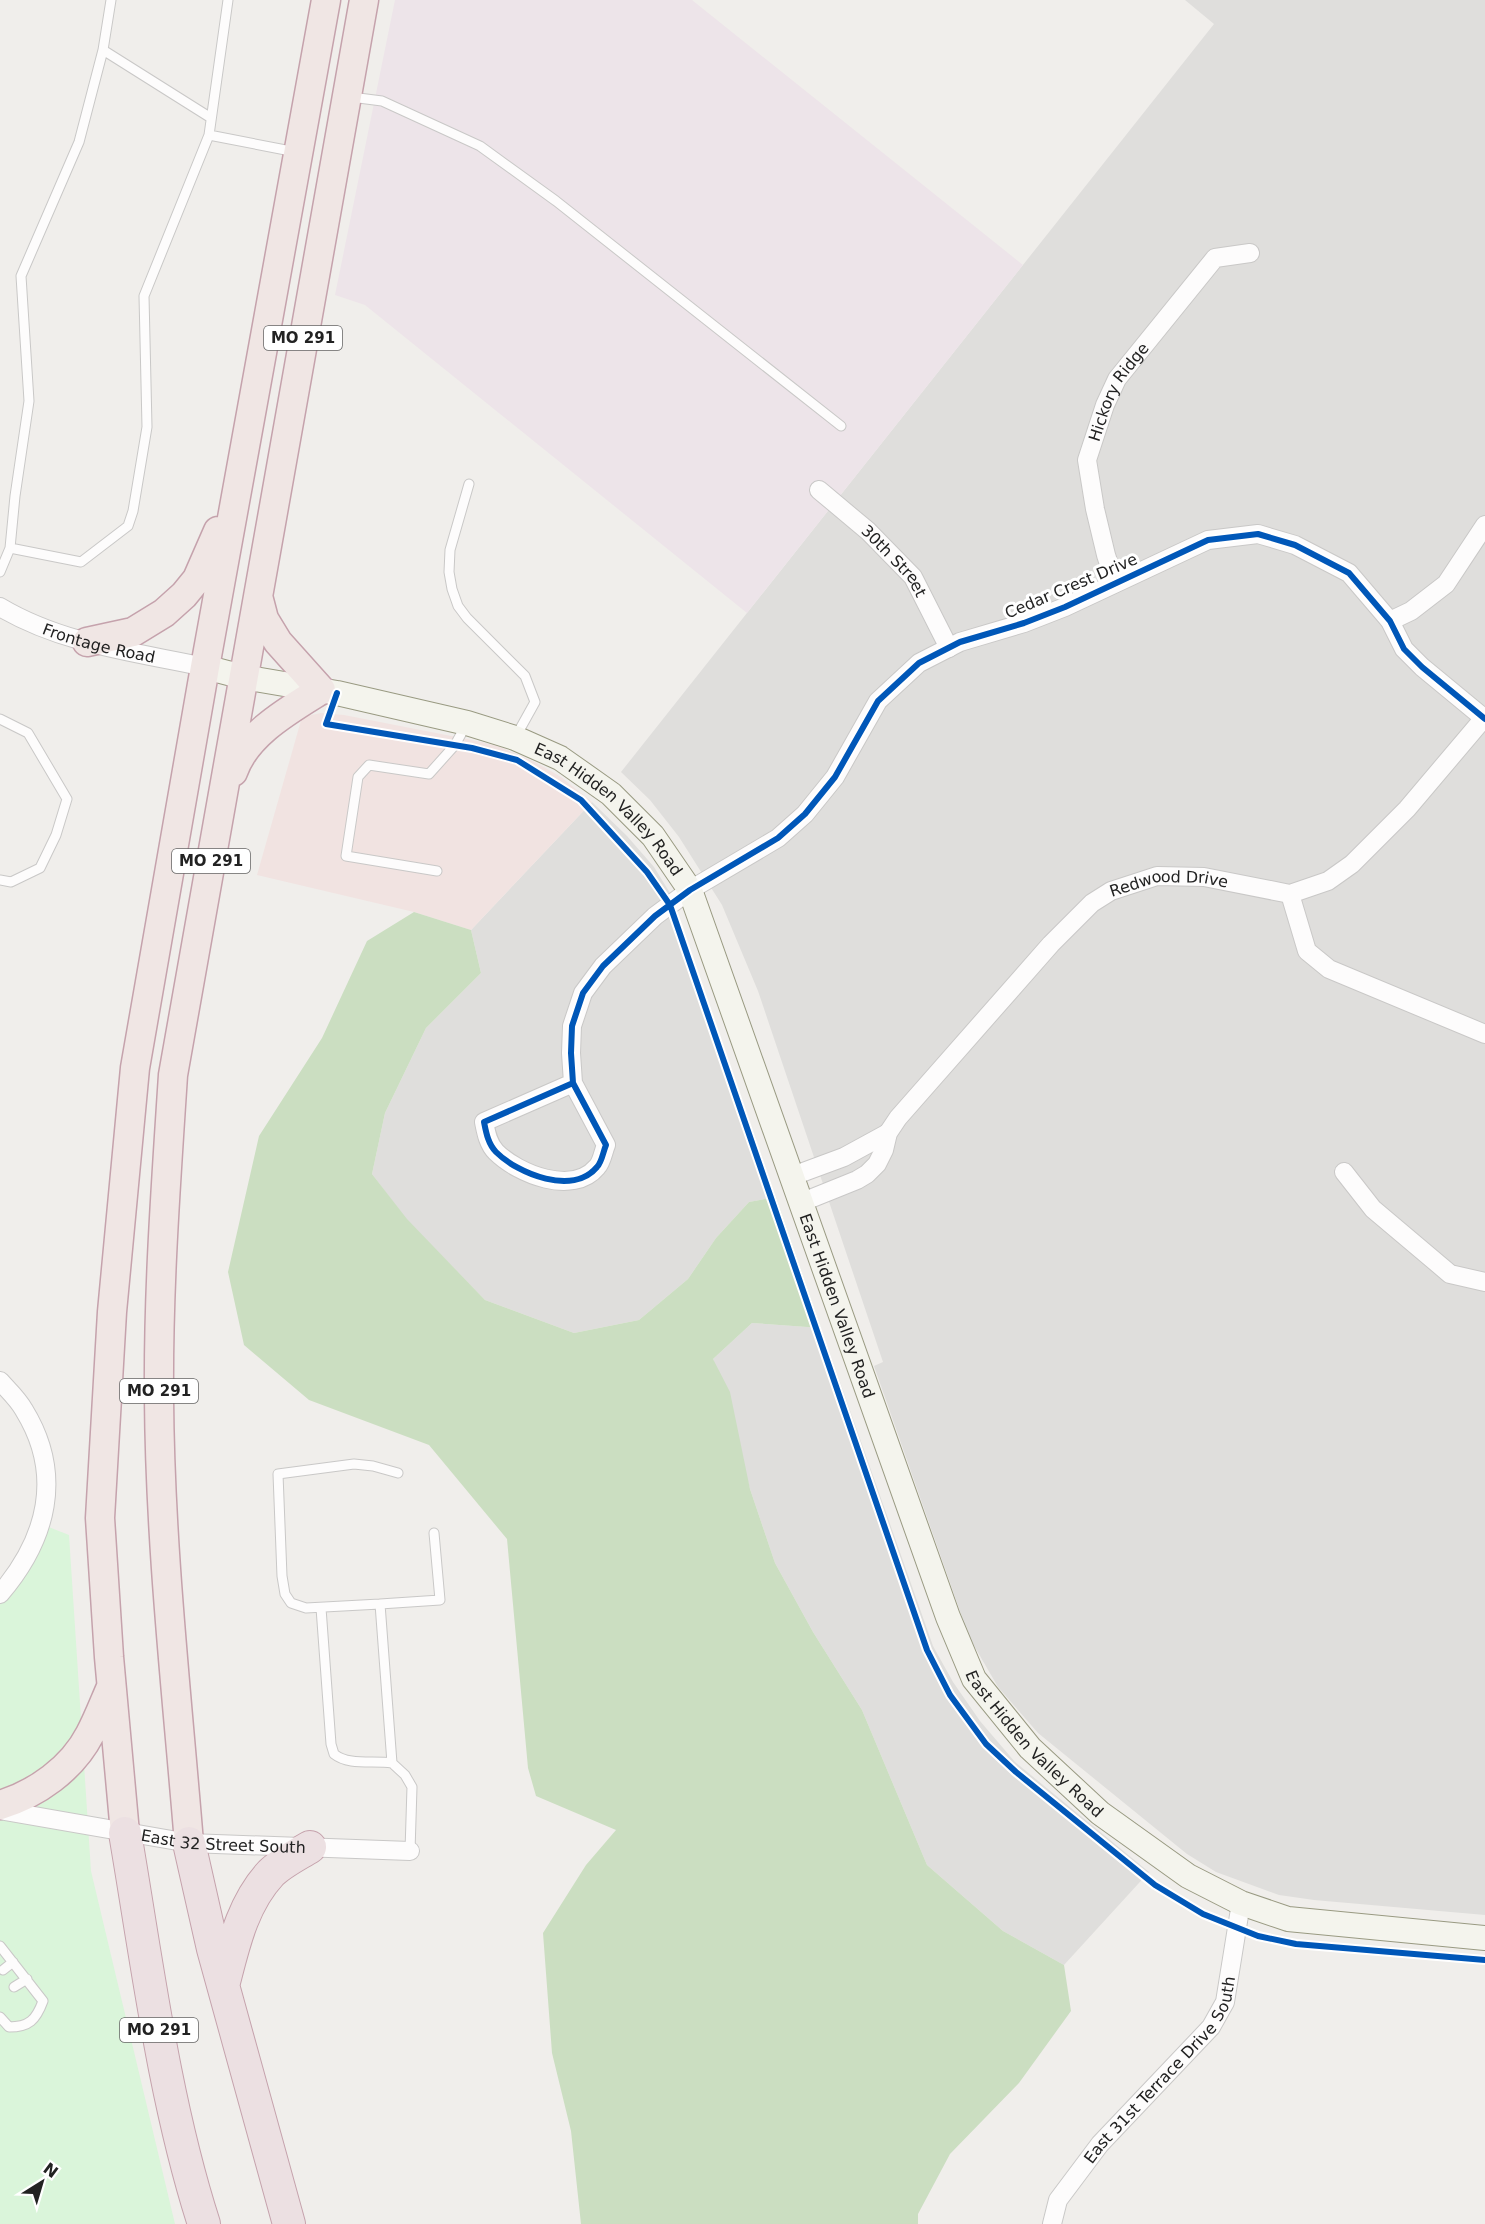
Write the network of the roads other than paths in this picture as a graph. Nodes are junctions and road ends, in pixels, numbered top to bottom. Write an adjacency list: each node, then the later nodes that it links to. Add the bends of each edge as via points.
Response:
1 (111, 0): 5 (lane)
2 (228, 0): 7 (lane)
3 (326, 0): 9 (highway, MO 291)
4 (364, 0): 6 (highway, MO 291)
5 (103, 50): 7 (lane); 16 (lane, via 79,142 21,276 29,401)
6 (346, 97): 11 (lane, via 382,101 480,146 556,201); 19 (highway, MO 291)
7 (211, 117): 8 (lane)
8 (208, 135): 9 (lane); 16 (lane, via 144,296 147,427 128,525 81,562)
9 (298, 152): 12 (highway, MO 291)
10 (1250, 253): 18 (street, Hickory Ridge, via 1215,258 1130,362 1105,405 1087,460 1097,518)
11 (841, 426)
12 (240, 473): 22 (highway, via 201,570 184,595 133,632); 24 (highway, MO 291)
13 (469, 484): 30 (lane, via 450,550 452,589 467,618 525,676 535,702)
14 (819, 490): 23 (street, 30th Street, via 868,531 913,577)
15 (1485, 525): 21 (street, via 1446,584 1411,611)
16 (10, 548): 17 (lane)
17 (0, 572)
18 (1115, 583): 21 (street, Cedar Crest Drive, via 1208,540 1258,534 1295,545 1349,573); 23 (street, Cedar Crest Drive, via 1065,607)
19 (258, 596): 25 (highway, MO 291); 26 (highway, via 264,619 278,642)
20 (0, 607): 22 (street, Frontage Road, via 26,622)
21 (1390, 621): 27 (street, Cedar Crest Drive, via 1404,650)
22 (87, 642): 24 (street, Frontage Road)
23 (949, 648): 34 (street, Cedar Crest Drive, via 919,663 878,701 836,777 805,814 778,838)
24 (205, 667): 25 (main road, East Hidden Valley Road); 49 (highway, MO 291, via 135,1068 112,1312 100,1518)
25 (243, 677): 26 (main road, East Hidden Valley Road); 31 (highway, MO 291)
26 (321, 690): 29 (main road, East Hidden Valley Road); 31 (highway, via 250,743 236,762)
27 (1484, 718): 35 (street, via 1407,809 1352,864 1328,881)
28 (0, 719): 33 (lane, via 28,733 67,799 40,868 11,882)
29 (467, 723): 30 (main road, East Hidden Valley Road); 32 (lane, via 455,745 429,774 369,765 358,777 346,856)
30 (515, 738): 34 (main road, East Hidden Valley Road, via 560,758 611,794 653,836)
31 (220, 808): 54 (highway, MO 291, via 173,1075 162,1236 159,1398 165,1560)
32 (437, 871)
33 (0, 880)
34 (690, 890): 37 (street, Cedar Crest Drive, via 655,916 603,966 583,993 572,1026); 40 (main road, East Hidden Valley Road)
35 (1290, 894): 36 (street, via 1306,951 1329,969); 38 (street, Redwood Drive, via 1204,877 1157,876 1111,891 1092,903 1051,944)
36 (1485, 1034)
37 (573, 1083): 37 (street, via 606,1145 598,1167 583,1178 562,1183 519,1169 496,1151 487,1138 484,1122)
38 (888, 1133): 40 (street, Redwood Drive, via 844,1157); 41 (street, Redwood Drive, via 877,1164 867,1174)
39 (1344, 1172): 42 (street, via 1373,1209 1450,1274)
40 (790, 1177): 41 (main road, East Hidden Valley Road)
41 (800, 1203): 57 (main road, East Hidden Valley Road, via 948,1617 974,1679 1030,1748 1100,1814 1188,1876)
42 (1485, 1282)
43 (0, 1381): 46 (street, via 24,1408 37,1436 45,1464 46,1494 41,1524 30,1552)
44 (398, 1473): 48 (lane, via 354,1464 278,1474 285,1594 291,1603)
45 (434, 1533): 47 (lane, via 440,1600)
46 (0, 1594)
47 (380, 1604): 48 (lane); 50 (lane)
48 (321, 1608): 50 (lane, via 334,1754 346,1761)
49 (112, 1685): 51 (highway, via 89,1736 69,1763 40,1788); 53 (highway, MO 291)
50 (392, 1763): 56 (lane, via 412,1787)
51 (0, 1805)
52 (0, 1810): 53 (street, East 32 Street South)
53 (125, 1833): 54 (street, East 32 Street South); 66 (highway, MO 291, via 163,2051 190,2180)
54 (189, 1843): 55 (street, East 32 Street South); 63 (highway, MO 291)
55 (310, 1847): 56 (street, East 32 Street South); 63 (highway, via 273,1871 254,1895 236,1933)
56 (410, 1851)
57 (1241, 1903): 58 (main road, East Hidden Valley Road, via 1288,1919); 68 (street, East 31st Terrace Drive South, via 1225,2002 1211,2027 1100,2144 1058,2200)
58 (1485, 1938)
59 (0, 1946): 60 (lane)
60 (13, 1962): 61 (lane); 62 (lane)
61 (3, 1970)
62 (27, 1979): 64 (lane); 65 (lane, via 43,2001 38,2016 22,2027 9,2027)
63 (223, 1986): 67 (highway, MO 291)
64 (14, 1987)
65 (0, 2018)
66 (204, 2224)
67 (290, 2224)
68 (1052, 2224)

